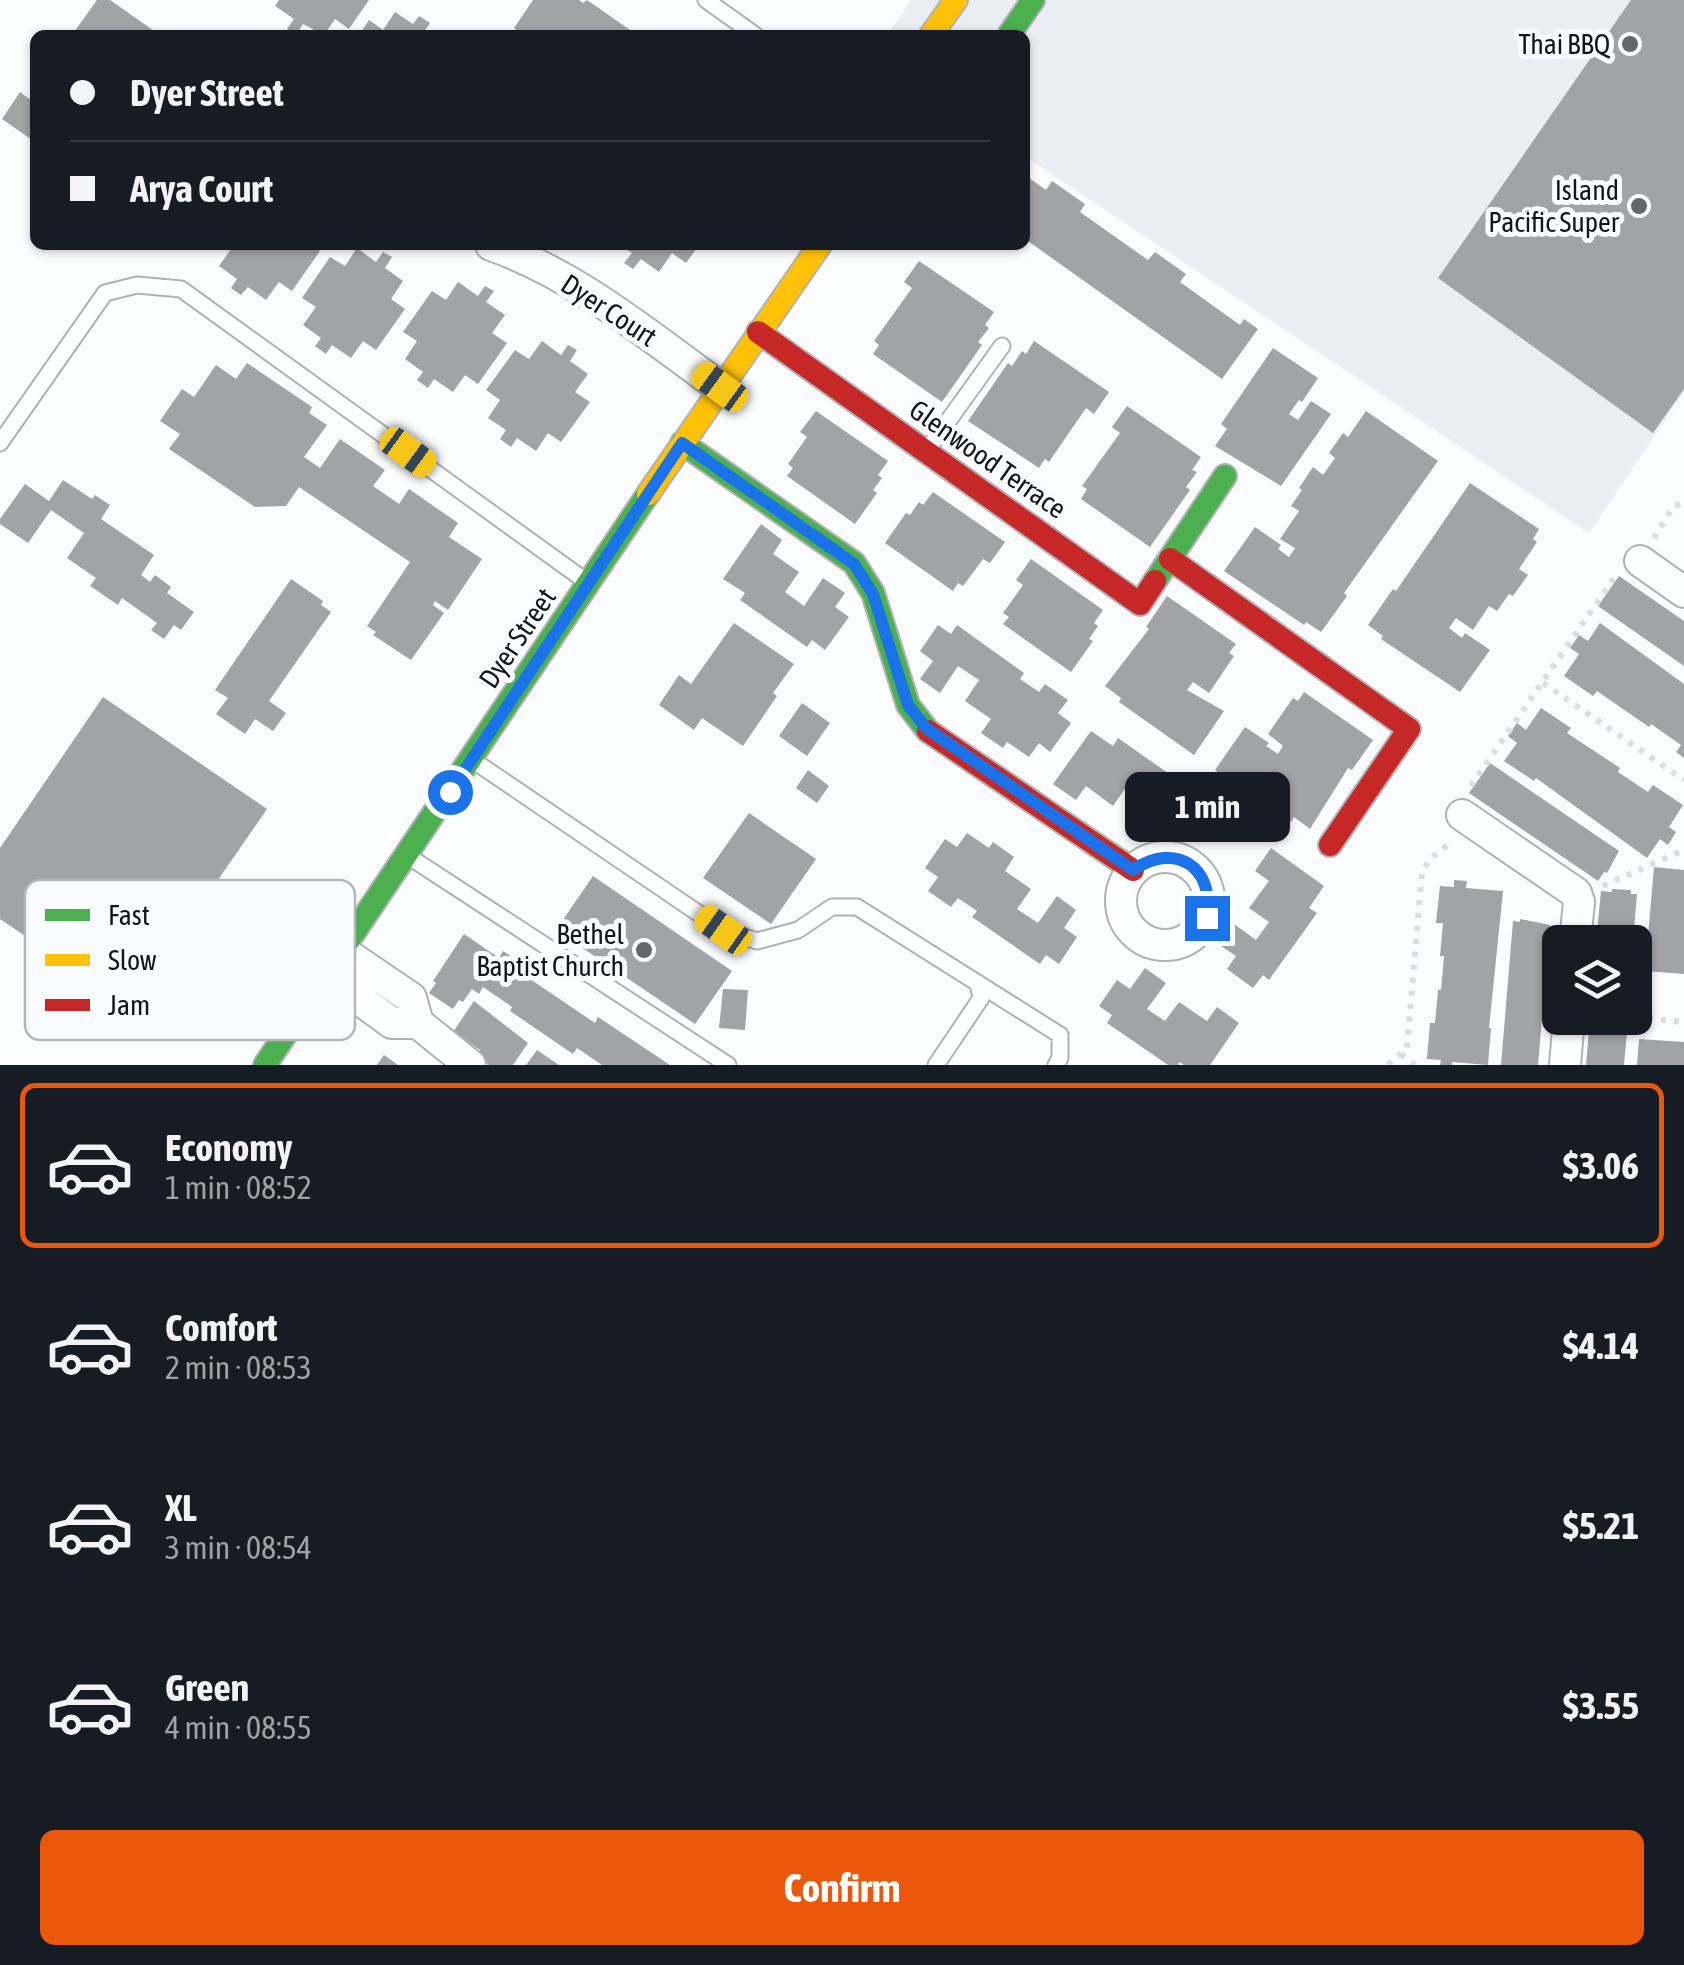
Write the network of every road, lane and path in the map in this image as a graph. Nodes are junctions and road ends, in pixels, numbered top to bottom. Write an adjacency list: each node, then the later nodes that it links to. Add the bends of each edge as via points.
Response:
1 (706, 0): 4 (lane)
2 (956, 0): 5 (street)
3 (1033, 0): 6 (street)
4 (748, 30)
5 (935, 30)
6 (1012, 30)
7 (505, 250): 11 (street, Dyer Court, via 584,290)
8 (816, 250): 9 (street, Dyer Street)
9 (758, 332): 11 (street, Dyer Street); 14 (street, Glenwood Terrace)
10 (1002, 346): 14 (lane)
11 (720, 387): 13 (street, Dyer Street)
12 (0, 442): 19 (lane, via 105,293 137,284 181,288)
13 (682, 443): 19 (street, Dyer Street); 28 (street, via 854,564 873,594 908,705 926,728)
14 (926, 452): 17 (street, Glenwood Terrace, via 1140,604)
15 (1225, 476): 17 (street, Glenwood Terrace)
16 (1684, 502): 18 (path, via 1673,508)
17 (1170, 559): 25 (street, via 1410,728)
18 (1640, 560): 20 (street); 21 (path, via 1617,573)
19 (589, 584): 22 (street, Dyer Street)
20 (1684, 592)
21 (1542, 683): 23 (path); 24 (path, via 1463,798)
22 (472, 760): 27 (street, Dyer Street); 33 (lane, via 723,930 757,941 798,930 832,907 857,907)
23 (1684, 780)
24 (1468, 820): 29 (street); 38 (path, via 1422,872 1407,1048)
25 (1330, 845)
26 (1684, 850): 29 (path)
27 (408, 856): 31 (street, Dyer Street); 41 (lane)
28 (1133, 870)
29 (1576, 893): 30 (street)
30 (1577, 925)
31 (355, 933)
32 (355, 973): 40 (street, via 411,998 418,1023)
33 (978, 983): 42 (lane, via 981,998); 43 (lane, via 1060,1034)
34 (1652, 1019): 35 (path)
35 (1684, 1022)
36 (1568, 1035): 46 (street)
37 (282, 1040): 39 (street, Dyer Street)
38 (1401, 1054): 44 (path); 45 (path)
39 (265, 1065)
40 (470, 1065)
41 (728, 1065)
42 (936, 1065)
43 (1056, 1065)
44 (1388, 1065)
45 (1415, 1065)
46 (1565, 1065)

